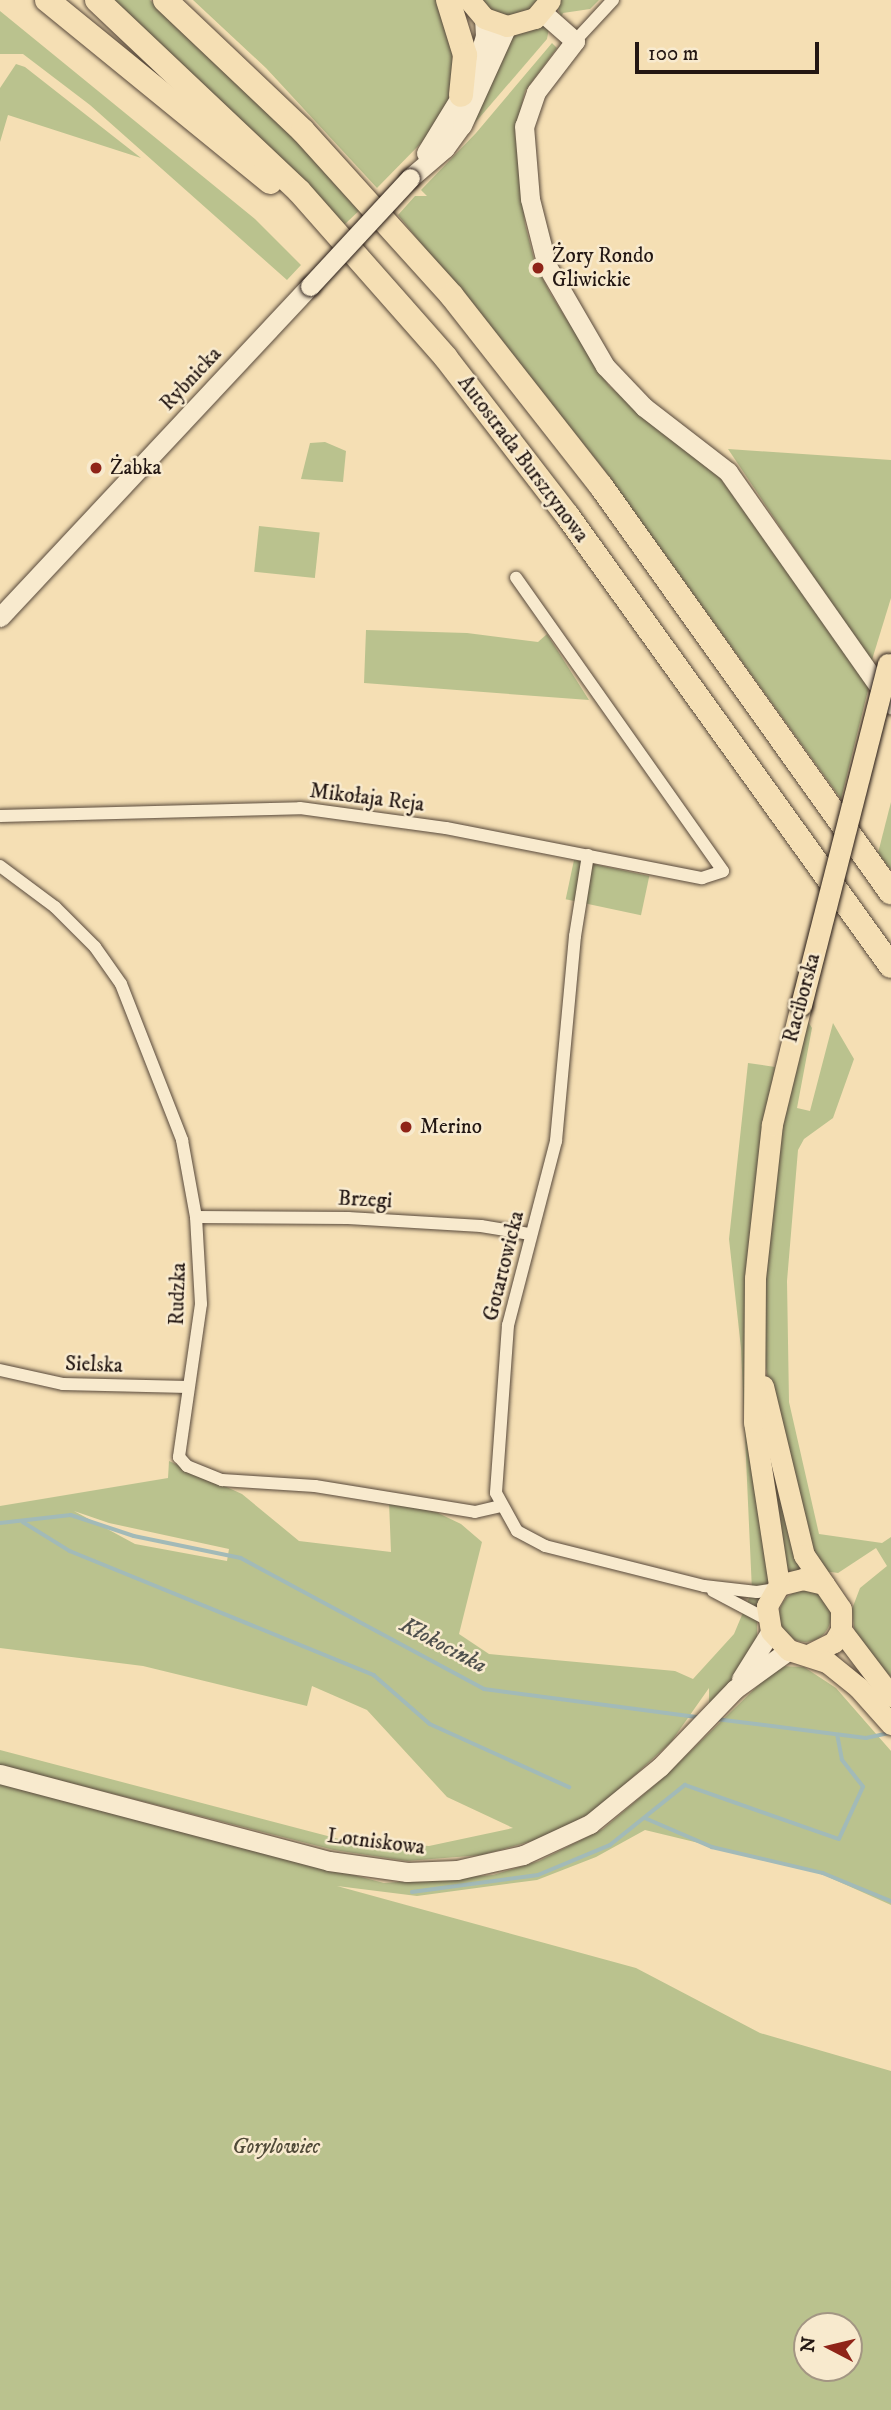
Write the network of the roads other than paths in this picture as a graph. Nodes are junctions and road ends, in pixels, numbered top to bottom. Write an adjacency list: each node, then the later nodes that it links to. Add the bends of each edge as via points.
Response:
1 (47, 0): 15 (highway)
2 (97, 0): 15 (highway, Autostrada Bursztynowa, via 234,125)
3 (165, 0): 10 (highway, Autostrada Bursztynowa)
4 (172, 0): 10 (highway)
5 (448, 0): 13 (highway, via 465,55)
6 (469, 0): 9 (main road)
7 (612, 0): 12 (street)
8 (546, 6): 11 (main road, via 526,23); 12 (street)
9 (484, 18): 11 (main road); 13 (street, Rybnicka, via 485,36 473,76)
10 (191, 23): 23 (highway, Autostrada Bursztynowa, via 367,197 513,371 617,508)
11 (507, 26): 14 (street, Rybnicka, via 469,113 445,148)
12 (575, 41): 19 (street, via 536,92 524,126 530,199 547,266 605,366 644,407 728,472)
13 (461, 95): 14 (street, Rybnicka)
14 (413, 175): 17 (street, Rybnicka, bridge)
15 (362, 258): 24 (highway, Autostrada Bursztynowa, via 567,514)
16 (516, 578): 21 (street, Mikołaja Reja, via 723,870 702,878)
17 (0, 617)
18 (889, 657): 27 (main road, Raciborska, bridge, via 776,1102 761,1199)
19 (891, 704)
20 (0, 816): 21 (street, Mikołaja Reja, via 300,808 446,828)
21 (588, 855): 26 (street, Gotartowicka, via 575,936 559,1127)
22 (0, 866): 25 (street, Rudzka, via 55,907 94,947 121,984 169,1097 187,1154)
23 (891, 892)
24 (891, 966)
25 (196, 1217): 26 (street, Brzegi, via 252,1214 388,1220); 29 (street, Rudzka, via 201,1304)
26 (530, 1234): 30 (street, Gotartowicka, via 508,1325 494,1471)
27 (756, 1353): 31 (main road, Raciborska, via 802,1549 811,1570); 33 (main road, Raciborska, via 754,1422)
28 (0, 1370): 29 (street, Sielska, via 63,1384)
29 (188, 1387): 30 (street, Rudzka, via 178,1451 187,1466 207,1476 328,1488 475,1512)
30 (500, 1506): 32 (street, Gotartowicka, via 517,1531 545,1546)
31 (824, 1584): 33 (main road, via 803,1579); 35 (main road, via 839,1603)
32 (704, 1586): 33 (street, Gotartowicka, via 757,1592); 34 (street, Gotartowicka)
33 (777, 1587): 34 (main road)
34 (770, 1626): 36 (main road); 37 (street, Lotniskowa)
35 (841, 1630): 36 (main road, via 834,1642); 38 (main road)
36 (799, 1652): 37 (street, Lotniskowa); 38 (main road, via 827,1662)
37 (736, 1689): 40 (street, Lotniskowa, via 610,1810 569,1836 499,1862 433,1872 329,1861)
38 (882, 1700): 39 (main road)
39 (891, 1724)
40 (0, 1774)

